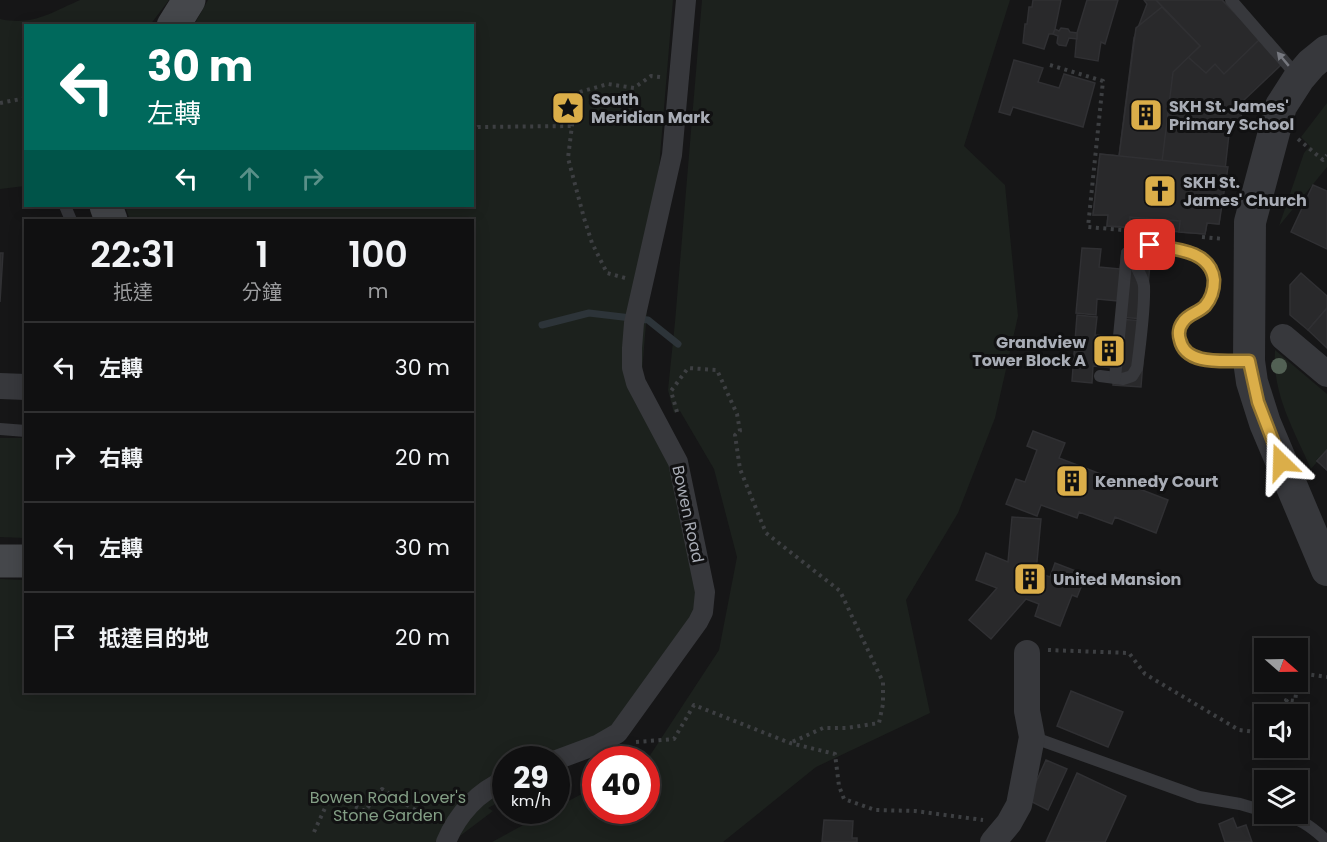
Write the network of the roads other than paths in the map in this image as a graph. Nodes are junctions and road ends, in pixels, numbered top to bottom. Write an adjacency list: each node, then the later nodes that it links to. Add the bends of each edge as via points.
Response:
1 (189, 0): 4 (main road)
2 (686, 0): 20 (street, Bowen Road, via 672,155 638,304 632,359 636,383 678,462 705,599 698,622 618,733)
3 (1231, 0): 6 (lane, one-way to 3)
4 (174, 24)
5 (1327, 51): 6 (street)
6 (1299, 78): 9 (street, via 1281,106 1250,222)
7 (1127, 253): 12 (lane)
8 (1283, 337): 10 (street)
9 (1249, 361): 12 (lane, via 1195,358 1184,350 1180,327 1206,305 1214,277 1198,255 1150,245 1141,247 1136,254 1135,264 1144,284 1137,368 1132,376); 17 (street, via 1265,423)
10 (1327, 374)
11 (1100, 376): 12 (lane)
12 (1115, 378)
13 (0, 386): 14 (street)
14 (24, 387)
15 (0, 429): 16 (lane)
16 (24, 431)
17 (1327, 570)
18 (1037, 651): 19 (street, via 1027,711)
19 (1032, 737): 22 (lane, via 1199,797); 24 (street, via 1018,805)
20 (570, 755)
21 (492, 787): 25 (street, via 463,812)
22 (1254, 808)
23 (1308, 824): 26 (lane)
24 (1001, 832)
25 (448, 837)
26 (1327, 841)

